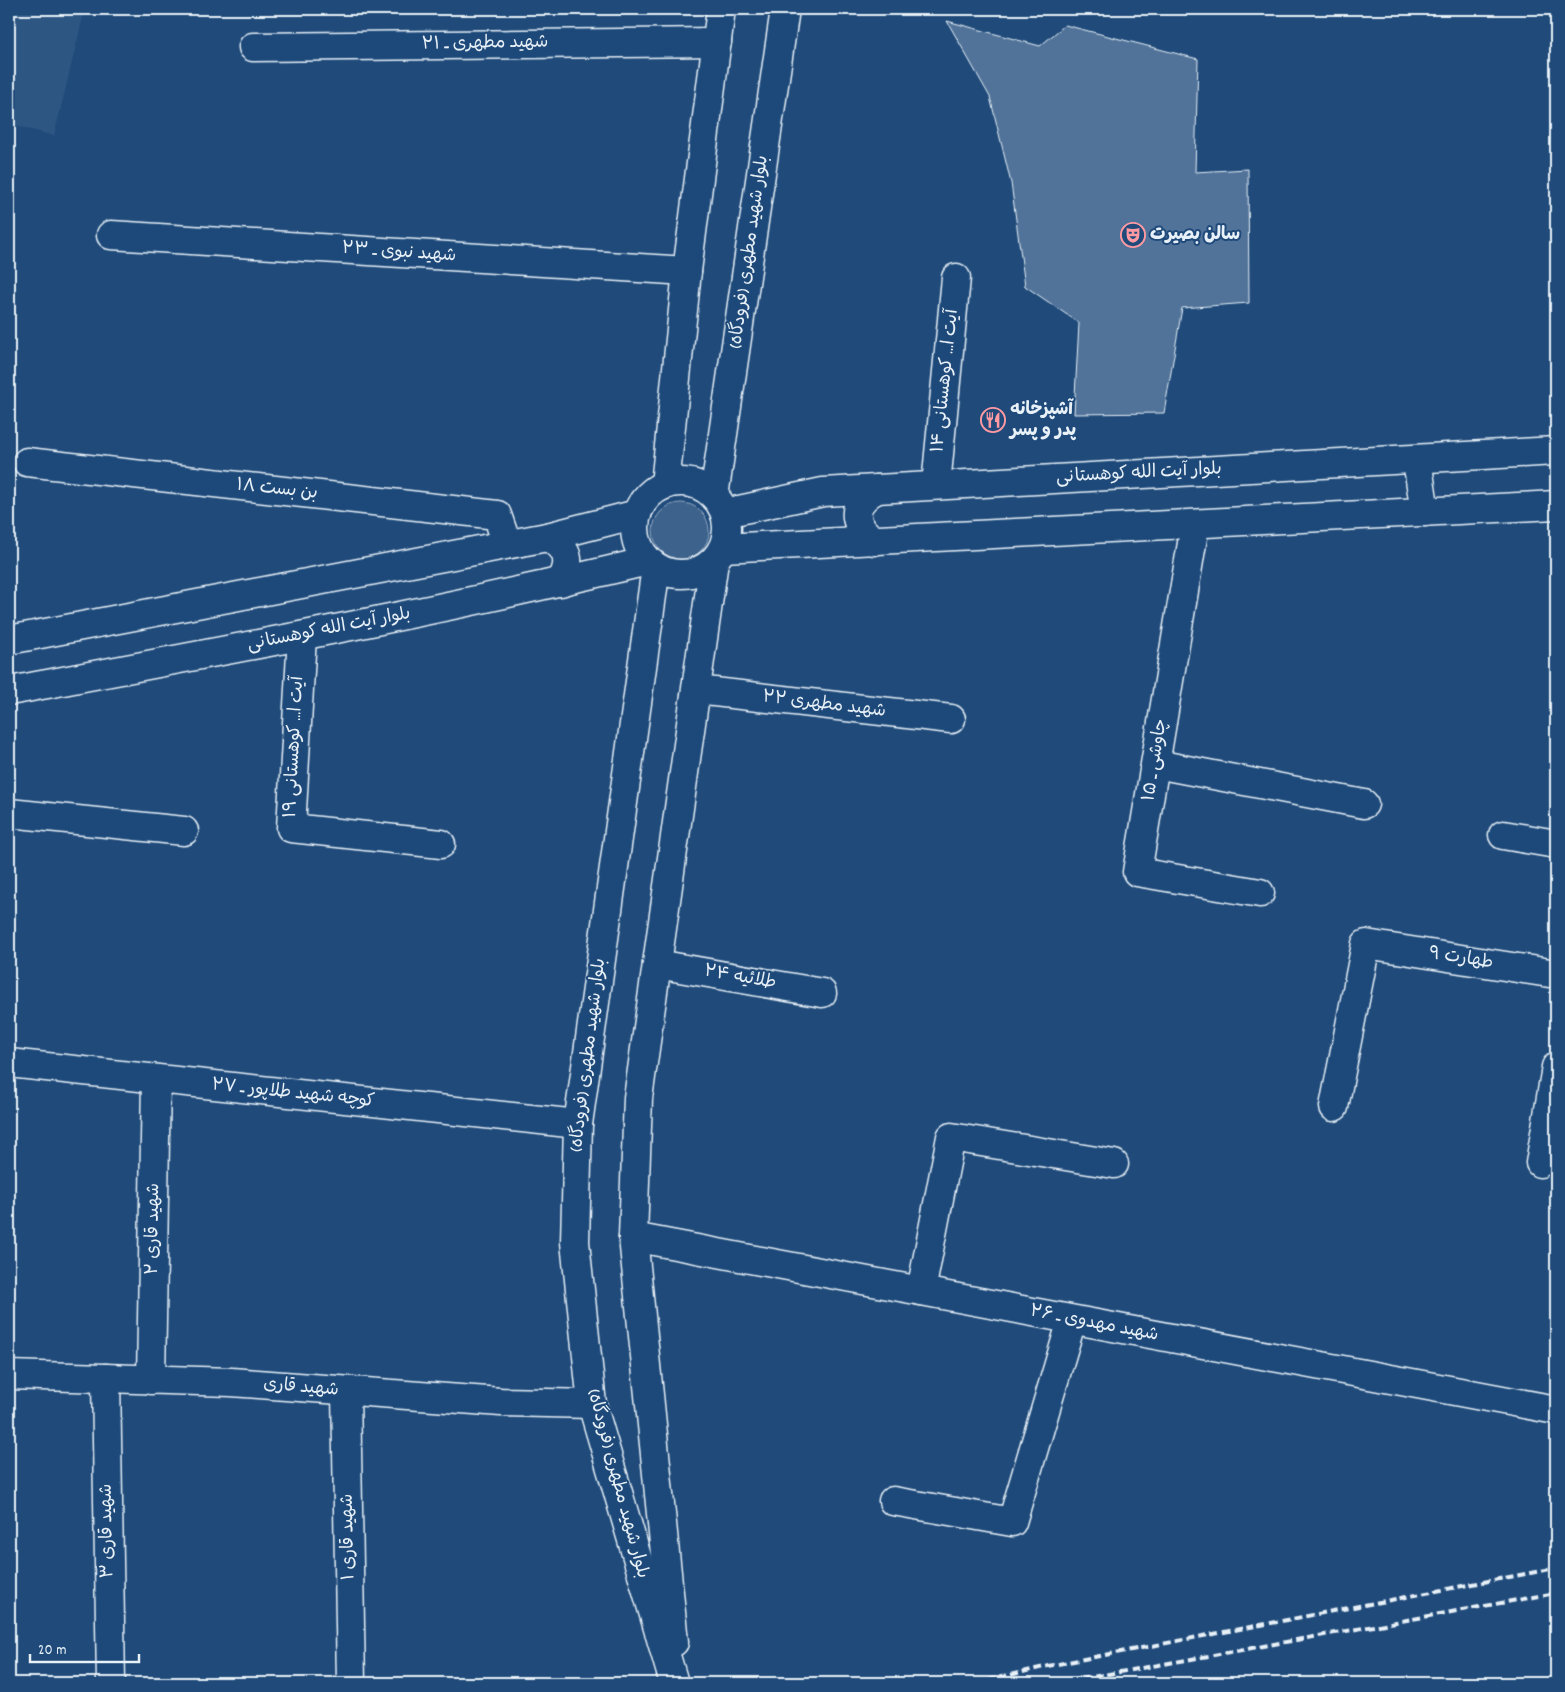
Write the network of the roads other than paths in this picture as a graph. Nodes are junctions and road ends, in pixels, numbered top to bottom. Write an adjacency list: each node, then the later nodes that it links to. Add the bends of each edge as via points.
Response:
1 (721, 9): 3 (street)
2 (785, 9): 14 (street, بلوار شهید مطهری (فرودگاه))
3 (716, 42): 4 (street, شهید مطهری ـ ۲۱); 6 (street)
4 (253, 46)
5 (111, 235): 6 (street, شهید نبوی ـ ۲۳)
6 (687, 271): 11 (street)
7 (956, 278): 12 (street, آیت ا... کوهستانی ۱۴)
8 (1556, 451): 9 (street, بلوار آیت الله کوهستانی)
9 (1417, 460): 12 (street, بلوار آیت الله کوهستانی); 16 (street)
10 (27, 462): 21 (street, بن بست ۱۸, via 496,515)
11 (665, 485): 14 (street, via 691,483); 17 (street, via 652,491)
12 (936, 485): 13 (street, بلوار آیت الله کوهستانی)
13 (876, 489): 14 (street, بلوار آیت الله کوهستانی); 20 (street, via 863,497 857,520 862,531)
14 (719, 504): 22 (street, via 726,537)
15 (1556, 505): 16 (street)
16 (1425, 512): 18 (street)
17 (637, 514): 19 (street); 23 (street, via 634,526 636,539 640,551)
18 (1195, 525): 20 (street); 30 (street, چاوشی ـ ۱۵)
19 (547, 537): 21 (street); 24 (street, via 559,543 566,553 568,569)
20 (874, 541): 22 (street)
21 (507, 544): 26 (street)
22 (718, 554): 23 (street, via 701,570 686,574 670,574); 27 (street, بلوار شهید مطهری (فرودگاه))
23 (652, 564): 24 (street, بلوار آیت الله کوهستانی); 45 (street, بلوار شهید مطهری (فرودگاه))
24 (561, 582): 25 (street, بلوار آیت الله کوهستانی)
25 (302, 636): 28 (street, بلوار آیت الله کوهستانی); 35 (street, آیت ا... کوهستانی ۱۹, via 290,828)
26 (9, 640)
27 (696, 690): 29 (street, شهید مطهری ۲۲); 38 (street, بلوار شهید مطهری (فرودگاه))
28 (9, 691)
29 (951, 719)
30 (1156, 764): 31 (street); 37 (street, چاوشی ـ ۱۵, via 1137,872)
31 (1364, 804)
32 (9, 813): 33 (street)
33 (184, 831)
34 (1503, 835): 36 (street)
35 (440, 844)
36 (1556, 844)
37 (1260, 893)
38 (657, 964): 40 (street, طلائیه ۲۴); 48 (street, بلوار شهید مطهری (فرودگاه), via 638,1098)
39 (1556, 974): 44 (street, طهارت ۹, via 1366,944)
40 (822, 993)
41 (9, 1063): 43 (street, کوچه شهید طلاپور ـ ۲۷)
42 (1556, 1067): 47 (street)
43 (156, 1079): 45 (street, کوچه شهید طلاپور ـ ۲۷); 53 (street, شهید قاری ۲)
44 (1334, 1107)
45 (578, 1124): 55 (street, بلوار شهید مطهری (فرودگاه), via 575,1242)
46 (1114, 1164): 49 (street, via 952,1137)
47 (1540, 1164)
48 (632, 1237): 49 (street, شهید مهدوی ـ ۲۶); 61 (street, بلوار شهید مطهری (فرودگاه))
49 (922, 1292): 50 (street, شهید مهدوی ـ ۲۶)
50 (1072, 1320): 56 (street, شهید مهدوی ـ ۲۶); 57 (street, via 1012,1522)
51 (9, 1375): 52 (street, شهید قاری)
52 (106, 1378): 53 (street, شهید قاری); 58 (street, شهید قاری ۳)
53 (151, 1380): 54 (street, شهید قاری, via 231,1382)
54 (346, 1391): 55 (street, شهید قاری, via 501,1402); 59 (street, شهید قاری ۱)
55 (592, 1404): 60 (street, بلوار شهید مطهری (فرودگاه))
56 (1556, 1410)
57 (893, 1501)
58 (111, 1683)
59 (351, 1683)
60 (674, 1683)
61 (679, 1683)

